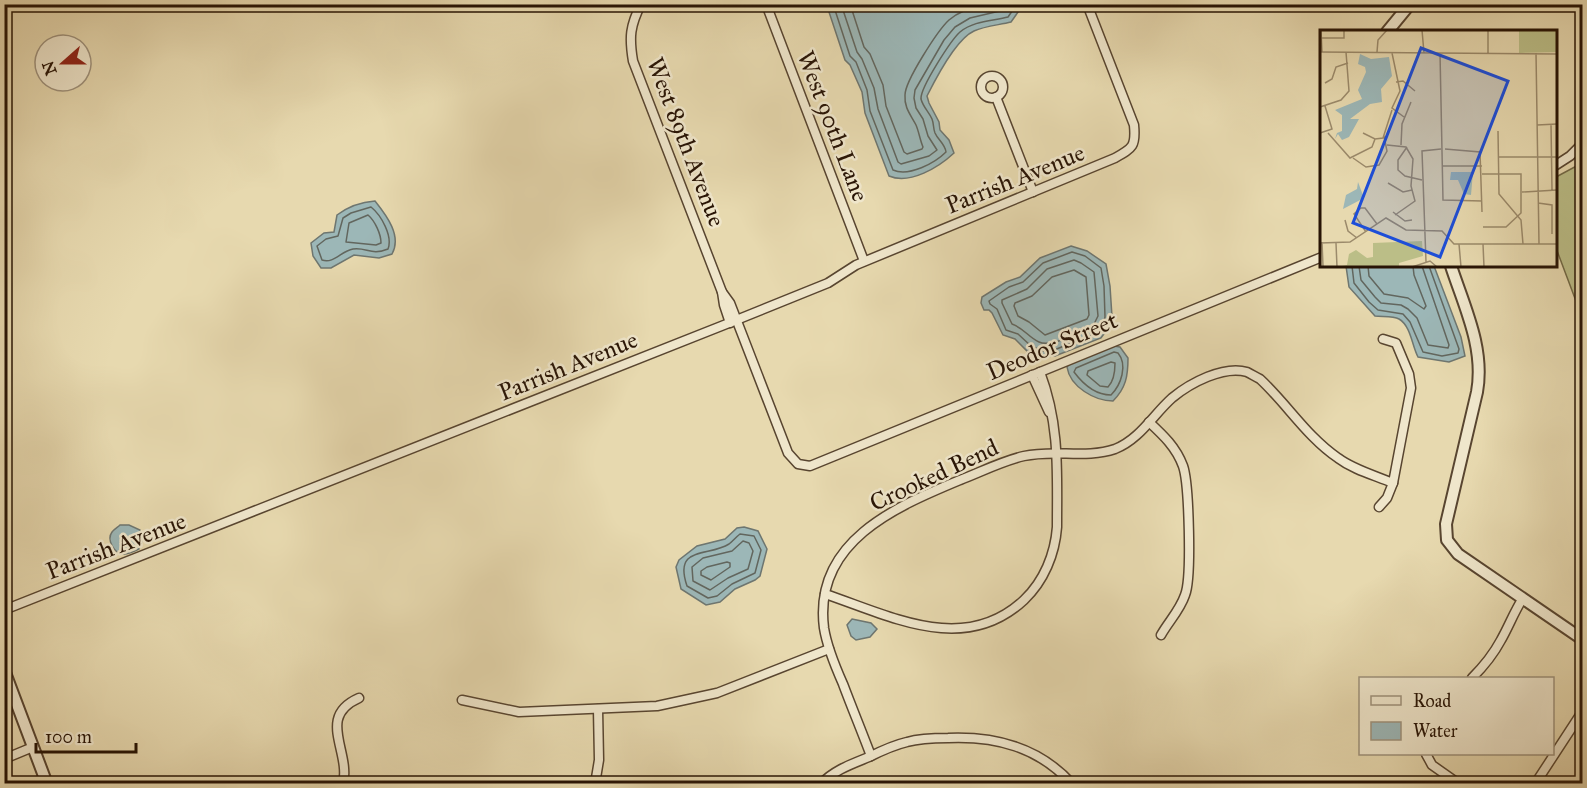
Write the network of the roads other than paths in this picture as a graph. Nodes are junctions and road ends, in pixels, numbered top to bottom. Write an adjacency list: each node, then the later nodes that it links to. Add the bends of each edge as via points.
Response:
1 (641, 4): 13 (street, West 89th Avenue, via 631,31 633,61)
2 (766, 4): 11 (street, West 90th Lane)
3 (1087, 4): 9 (street, Parrish Avenue, via 1134,125 1135,141 1115,158)
4 (1410, 4): 5 (street)
5 (1389, 30)
6 (996, 97): 9 (street)
7 (1582, 144): 8 (street)
8 (1557, 164)
9 (1034, 192): 11 (street, Parrish Avenue)
10 (1320, 258): 15 (street, Deodor Street)
11 (864, 261): 13 (street, Parrish Avenue, via 828,283)
12 (1450, 267): 22 (street, via 1475,339 1479,365 1477,392 1447,518 1447,540 1452,550)
13 (734, 321): 18 (street, West 89th Avenue, via 788,453); 23 (street, Parrish Avenue)
14 (1383, 339): 19 (street, via 1396,343 1411,388)
15 (1036, 374): 17 (street, via 1042,401 1056,431); 18 (street, Deodor Street, via 823,463)
16 (1149, 422): 17 (street, Crooked Bend, via 1131,441 1114,449); 19 (street, Crooked Bend, via 1186,388 1225,371 1247,372 1260,379 1332,454); 24 (street, via 1177,453 1187,488 1189,577 1176,614)
17 (1057, 453): 21 (street, Crooked Bend, via 1012,459 937,490 882,519 844,551); 21 (street, via 1057,527 1052,554 1036,586 1008,613 973,627 936,629)
18 (798, 464)
19 (1393, 483): 20 (street)
20 (1379, 507)
21 (825, 594): 26 (street, Crooked Bend)
22 (1523, 598): 25 (street); 28 (street, via 1497,647)
23 (4, 610)
24 (1161, 635)
25 (1582, 639)
26 (829, 649): 31 (street, via 702,697 657,706); 37 (street, Crooked Bend)
27 (4, 670): 33 (street)
28 (1473, 677)
29 (359, 698): 40 (street, via 345,705 337,724)
30 (462, 700): 31 (street, via 511,712)
31 (598, 709): 41 (street, via 599,760)
32 (1582, 712): 34 (street)
33 (33, 747): 38 (street); 39 (street)
34 (1554, 754)
35 (1427, 755): 44 (street, via 1432,765)
36 (1554, 755): 45 (street)
37 (871, 756): 42 (street, via 834,772); 43 (street, via 915,740 988,738 1029,750)
38 (4, 759)
39 (47, 783)
40 (344, 783)
41 (595, 783)
42 (821, 783)
43 (1072, 783)
44 (1459, 783)
45 (1535, 783)

